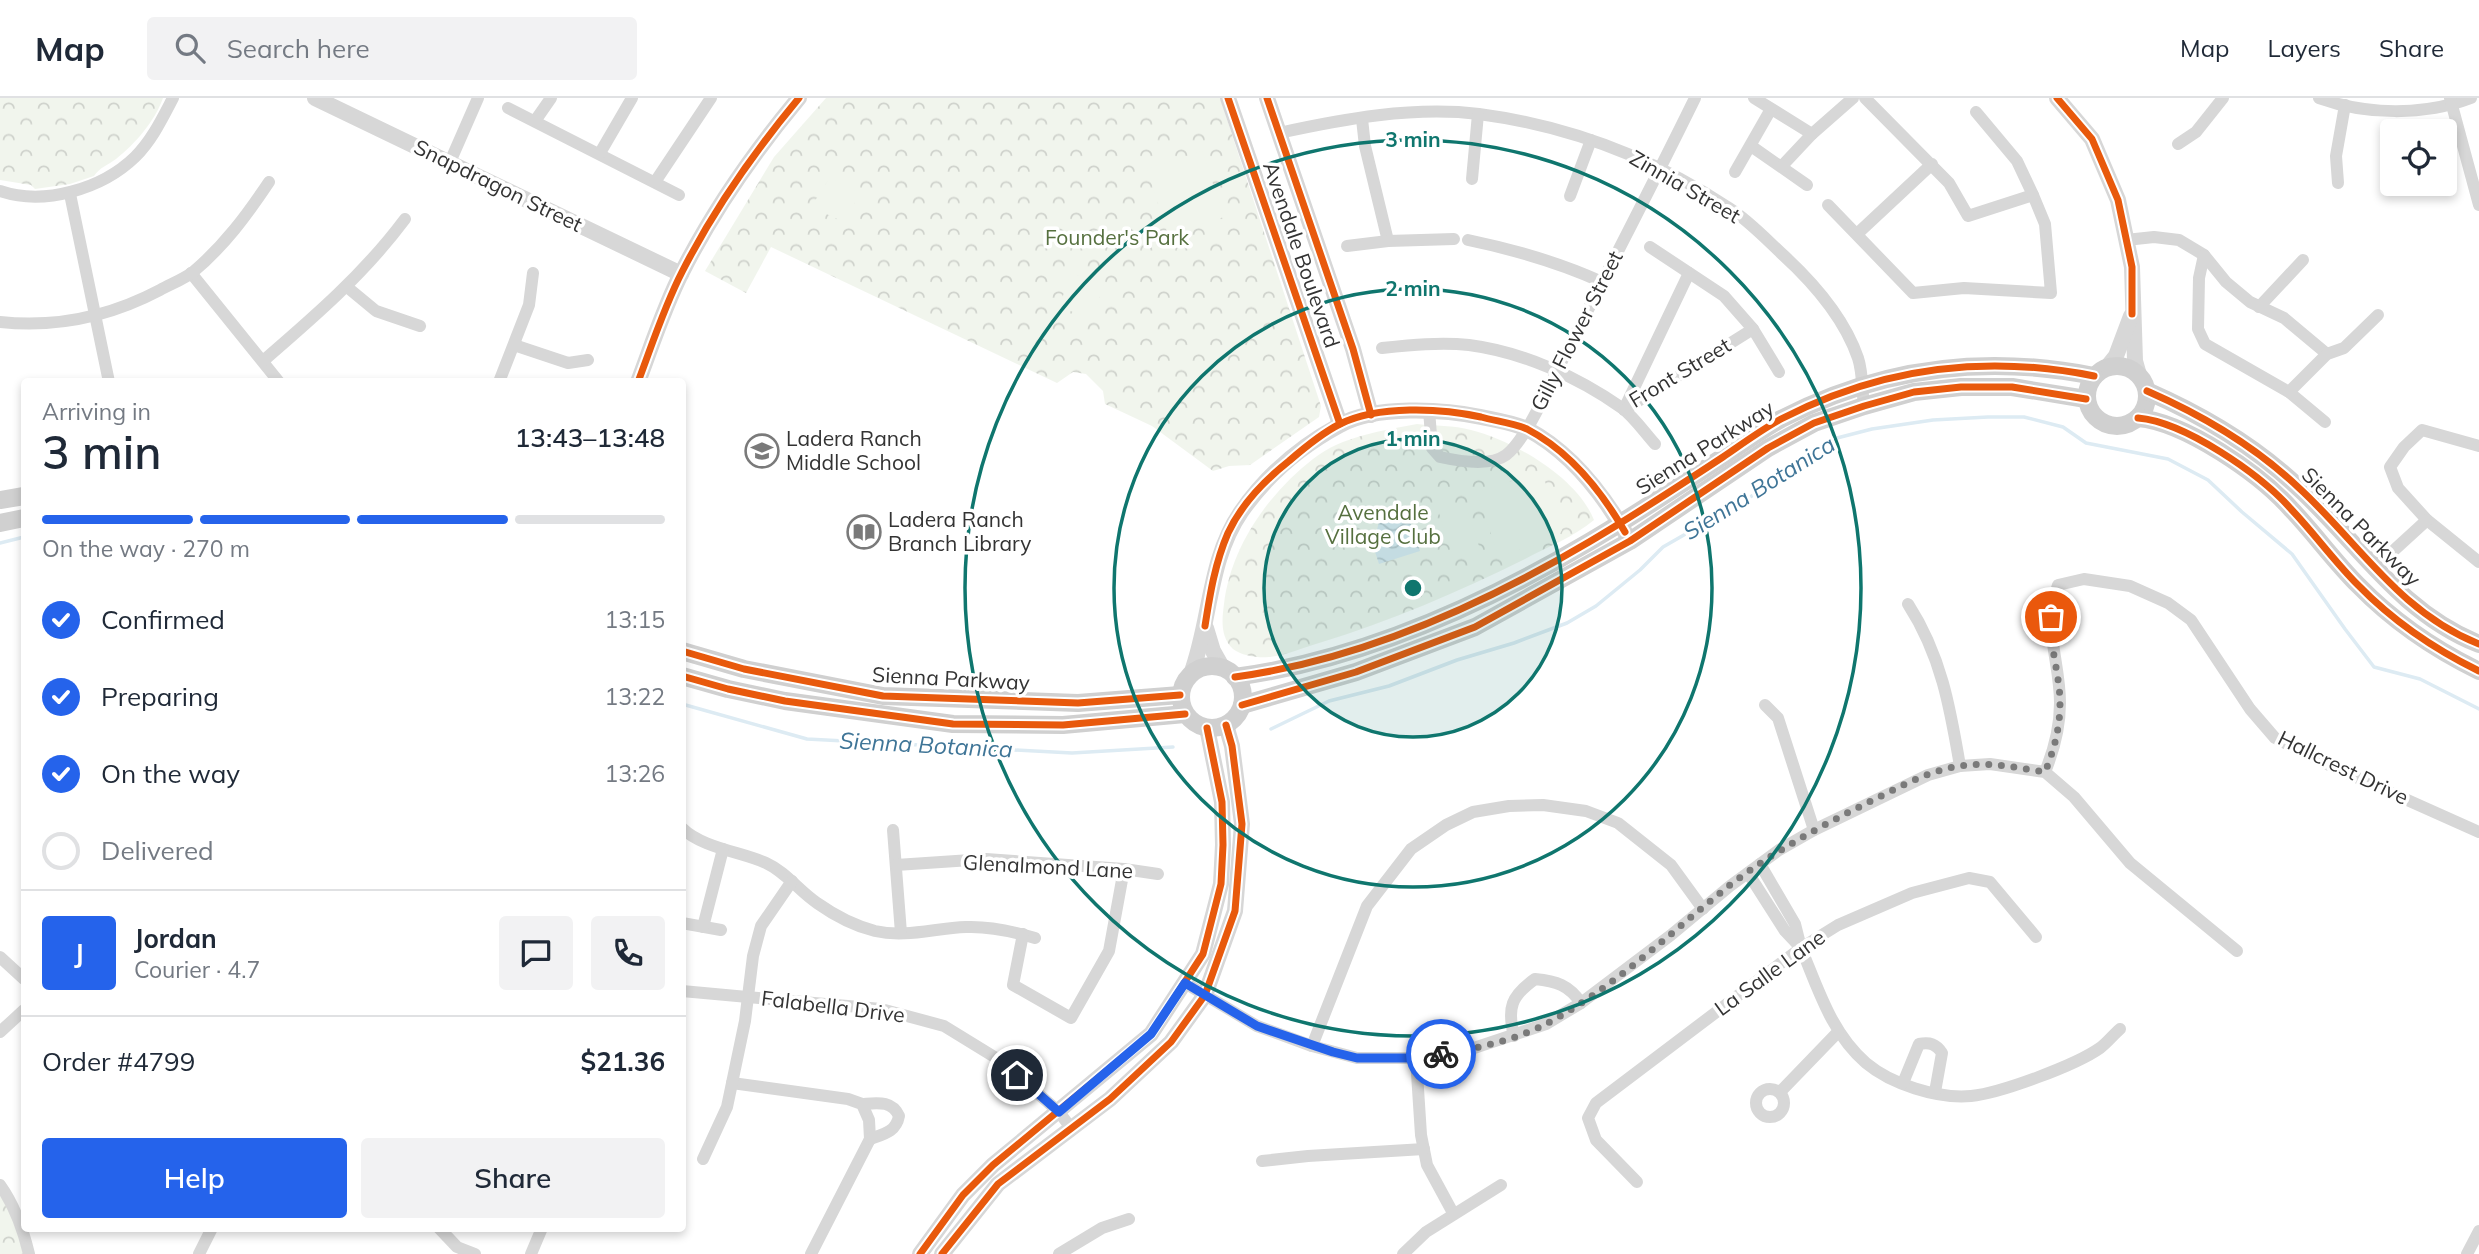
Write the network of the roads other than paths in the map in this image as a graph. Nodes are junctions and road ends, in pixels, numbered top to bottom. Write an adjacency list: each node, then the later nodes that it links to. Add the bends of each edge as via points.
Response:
1 (173, 98): 43 (street, via 156,131 135,156 119,170)
2 (315, 98): 32 (street, Snapdragon Street)
3 (478, 98): 32 (street)
4 (551, 98): 25 (street)
5 (632, 98): 31 (street)
6 (711, 98): 39 (street)
7 (799, 98): 62 (street, via 729,191)
8 (1228, 98): 94 (street, Avendale Boulevard)
9 (1267, 98): 26 (street, Avendale Boulevard)
10 (1695, 98): 35 (street, Gilly Flower Street)
11 (1754, 98): 21 (street)
12 (1853, 98): 27 (street)
13 (1865, 98): 33 (street)
14 (2057, 98): 53 (street, via 2092,139 2118,200)
15 (2223, 98): 29 (street, via 2196,132)
16 (2319, 98): 19 (street)
17 (2471, 98): 18 (street)
18 (2451, 102): 19 (street, via 2391,112); 48 (street)
19 (2345, 105): 40 (street, via 2336,156)
20 (508, 108): 25 (street)
21 (1771, 109): 27 (street); 30 (street)
22 (1976, 113): 45 (street, via 2017,161)
23 (1478, 114): 24 (street, Zinnia Street, via 1427,111); 28 (street, Zinnia Street); 37 (street)
24 (1362, 118): 26 (street, Zinnia Street); 54 (street)
25 (535, 121): 31 (street)
26 (1279, 133): 91 (street, Avendale Boulevard)
27 (1812, 134): 34 (street)
28 (1591, 140): 35 (street, Zinnia Street); 46 (street)
29 (2178, 144)
30 (1751, 146): 34 (street); 36 (street)
31 (600, 153): 39 (street)
32 (450, 162): 62 (street, Snapdragon Street)
33 (1932, 164): 45 (street, via 1968,216); 50 (street)
34 (1782, 166): 41 (street)
35 (1661, 168): 63 (street, Gilly Flower Street); 85 (street, Zinnia Street, via 1731,209 1809,278 1842,324 1858,360)
36 (1735, 172)
37 (1472, 179)
38 (269, 182): 59 (street, via 237,228)
39 (654, 182): 44 (street)
40 (2338, 183)
41 (1807, 185)
42 (0, 191): 43 (street)
43 (69, 194): 68 (street)
44 (678, 195)
45 (2033, 195): 50 (street, via 2045,224 2051,293 1964,288 1913,293)
46 (1570, 196)
47 (1828, 205): 50 (street)
48 (2479, 205)
49 (405, 219): 64 (street)
50 (1857, 233)
51 (1454, 239): 54 (street)
52 (1468, 240): 63 (street, via 1565,265)
53 (2126, 240): 57 (street, via 2179,240); 66 (street, via 2132,267)
54 (1388, 241): 55 (street)
55 (1348, 246)
56 (1650, 247): 61 (street, Front Street)
57 (2204, 256): 65 (street, via 2226,282); 86 (street, via 2198,329 2205,344)
58 (2303, 260): 65 (street)
59 (191, 273): 68 (street, via 148,297); 75 (street)
60 (533, 273): 72 (street, via 529,305)
61 (1689, 273): 71 (street, Front Street, via 1724,296); 90 (street, Front Street)
62 (681, 274): 83 (street)
63 (1602, 282): 77 (street, Gilly Flower Street)
64 (346, 287): 70 (street, via 376,310); 75 (street)
65 (2259, 307): 74 (street, via 2284,318)
66 (2132, 314): 78 (street, via 2116,356); 84 (street, via 2135,362)
67 (2378, 315): 74 (street, via 2344,348)
68 (97, 316): 69 (street, via 61,324); 80 (street)
69 (0, 322)
70 (420, 326)
71 (1753, 329): 79 (street, Front Street); 90 (street, Front Street)
72 (514, 345): 76 (street, via 568,363); 82 (street)
73 (1382, 348): 77 (street, via 1467,345 1499,350)
74 (2327, 354): 86 (street)
75 (263, 360): 81 (street)
76 (589, 360)
77 (1557, 370): 90 (street); 95 (street, Gilly Flower Street)
78 (2101, 371): 84 (main road, Sienna Parkway, via 2125,366); 85 (main road, Sienna Parkway, via 1971,365 1939,367); 87 (main road)
79 (1779, 372)
80 (108, 378)
81 (276, 378)
82 (501, 378)
83 (640, 378)
84 (2143, 383): 92 (main road, via 2147,401); 107 (main road, Sienna Parkway, via 2279,470)
85 (1861, 386): 88 (street, Zinnia Street); 104 (main road, Sienna Parkway, via 1779,420)
86 (2289, 392): 93 (street)
87 (2086, 399): 88 (main road, Sienna Parkway, via 2012,387 1961,387 1914,392); 92 (main road, Sienna Parkway, via 2102,422 2120,426)
88 (1864, 406): 105 (main road, Sienna Parkway, via 1814,423 1768,448)
89 (1429, 410): 91 (street); 95 (street); 95 (street, Gilly Flower Street, via 1432,448 1440,457 1487,462 1503,457)
90 (1624, 410): 96 (street)
91 (1371, 415): 94 (street)
92 (2138, 418): 100 (main road, Sienna Parkway, via 2165,423 2213,448)
93 (2325, 422)
94 (1340, 424): 109 (street, via 1268,478 1241,512 1219,557)
95 (1526, 429): 104 (street, via 1581,470)
96 (1655, 444)
97 (2479, 446): 102 (street, via 2422,430 2404,447 2390,467 2398,488)
98 (21, 496): 99 (main road)
99 (0, 500)
100 (2290, 506): 107 (main road, via 2300,509 2352,565); 112 (main road, Sienna Parkway, via 2357,585 2390,615 2427,643)
101 (21, 519): 103 (main road)
102 (2427, 520): 106 (street); 107 (street, via 2381,563)
103 (0, 523)
104 (1620, 523): 105 (street); 113 (main road, Sienna Parkway, via 1483,600 1380,642 1302,665)
105 (1630, 541): 117 (main road, Sienna Parkway, via 1475,627 1356,672)
106 (2479, 562)
107 (2371, 566): 110 (main road, Sienna Parkway, via 2400,595)
108 (1908, 604): 122 (street, via 1924,629 1949,699)
109 (1205, 626): 113 (street, via 1213,651); 114 (street)
110 (2479, 644)
111 (686, 652): 116 (main road, Sienna Parkway, via 758,672 883,695 1078,703)
112 (2479, 671)
113 (1229, 672): 114 (main road, Sienna Parkway, via 1205,666); 117 (main road, via 1243,695)
114 (1191, 674): 116 (main road)
115 (686, 677): 119 (main road, Sienna Parkway, via 785,701 953,724 1063,725)
116 (1180, 695): 119 (main road)
117 (1242, 705): 120 (main road)
118 (1765, 705): 126 (street, via 1778,718)
119 (1185, 714): 121 (main road)
120 (1226, 725): 121 (main road); 149 (street, via 1242,824 1235,911)
121 (1207, 728): 147 (street, via 1222,802 1220,884 1203,954)
122 (1960, 766): 123 (street, via 1990,764); 126 (street, via 1928,775)
123 (2045, 772): 127 (street, Hallcrest Drive, via 2056,746 2060,702 2050,632 2052,602 2058,585 2084,579 2130,586 2168,603 2191,621 2275,738); 144 (street, via 2074,797 2130,863)
124 (686, 830): 128 (street)
125 (893, 830): 132 (street)
126 (1814, 830): 131 (street)
127 (2479, 832)
128 (706, 841): 129 (street); 130 (street)
129 (723, 849): 136 (street, via 766,863); 139 (street)
130 (692, 851)
131 (1760, 864): 134 (street); 143 (street, via 1795,924)
132 (896, 866): 133 (street, Glenalmond Lane, via 986,859); 141 (street)
133 (1124, 869): 135 (street, Glenalmond Lane); 141 (street, via 1109,951 1071,1018 1013,985 1029,936 1005,929 966,927)
134 (1748, 873): 137 (street); 143 (street)
135 (1158, 874)
136 (792, 881): 141 (street, via 816,903 847,921 875,931); 150 (street, via 761,926)
137 (1703, 909): 151 (street); 157 (street, via 1671,865 1618,823 1586,811 1543,805 1473,812 1411,849 1367,906)
138 (686, 924): 139 (street)
139 (703, 927): 140 (street)
140 (721, 930)
141 (901, 933)
142 (2036, 937): 143 (street, La Salle Lane, via 1990,882 1969,878 1912,892 1838,925)
143 (1801, 948): 155 (street); 170 (street, La Salle Lane, via 1596,1103 1588,1118 1596,1140)
144 (2237, 951)
145 (0, 957): 146 (street)
146 (21, 976)
147 (1185, 983): 149 (street); 164 (street, via 1151,1034)
148 (686, 990): 150 (street, Falabella Drive)
149 (1205, 995): 157 (street, via 1257,1026); 165 (street, via 1171,1042)
150 (748, 996): 159 (street); 164 (street, Falabella Drive, via 881,1009 944,1026 1001,1061)
151 (1581, 1003): 156 (street); 156 (street, via 1564,984 1535,979 1513,1001 1509,1017)
152 (21, 1013): 154 (street)
153 (2120, 1029): 162 (street, via 2085,1057 1997,1090 1970,1096)
154 (0, 1032)
155 (1839, 1032): 160 (street, via 1865,1062); 161 (street)
156 (1514, 1036): 158 (street, via 1465,1051)
157 (1312, 1046): 158 (street, via 1357,1058)
158 (1416, 1058): 167 (street)
159 (732, 1083): 163 (street); 168 (street, via 727,1107)
160 (1903, 1083): 162 (street); 162 (street, via 1919,1044 1937,1045 1942,1053)
161 (1780, 1092)
162 (1935, 1093)
163 (862, 1104): 166 (street); 166 (street, via 884,1103 899,1116 890,1132)
164 (1059, 1112): 165 (street, Falabella Drive); 186 (street, via 963,1195)
165 (1071, 1128): 187 (street, via 998,1184)
166 (870, 1139): 185 (street)
167 (1424, 1149): 169 (street); 173 (street, via 1427,1166)
168 (703, 1159)
169 (1262, 1161)
170 (1637, 1182)
171 (0, 1185): 175 (street)
172 (1501, 1185): 173 (street)
173 (1453, 1213): 189 (street)
174 (1129, 1219): 188 (street, via 1102,1228)
175 (21, 1227)
176 (2479, 1231): 190 (street)
177 (23, 1232): 181 (street)
178 (210, 1232): 182 (street)
179 (443, 1232): 183 (street, via 457,1247)
180 (540, 1232): 184 (street)
181 (29, 1254)
182 (199, 1254)
183 (475, 1254)
184 (531, 1254)
185 (811, 1254)
186 (920, 1254)
187 (942, 1254)
188 (1059, 1254)
189 (1403, 1254)
190 (2467, 1254)

